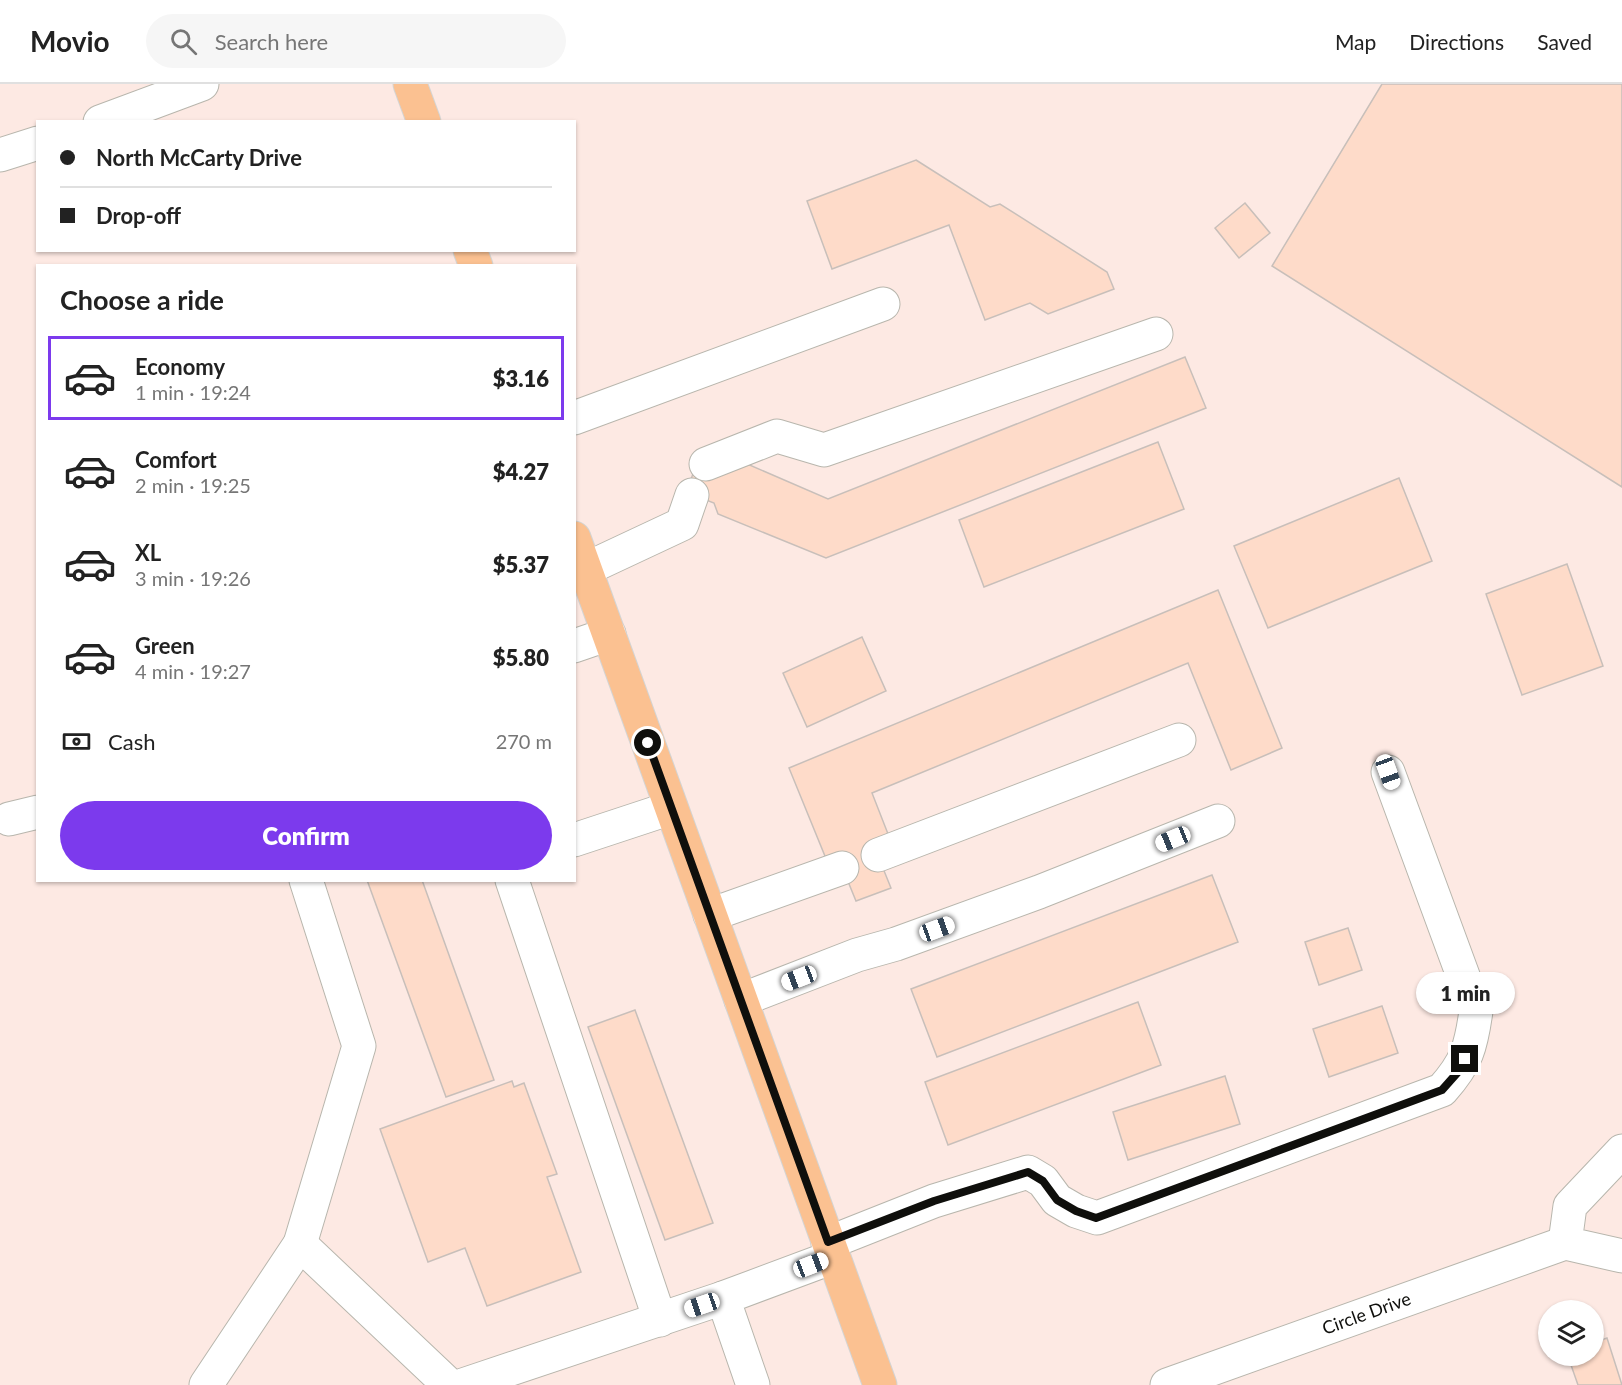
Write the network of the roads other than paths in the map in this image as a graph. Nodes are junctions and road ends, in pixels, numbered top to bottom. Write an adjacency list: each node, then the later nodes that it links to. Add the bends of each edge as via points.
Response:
1 (202, 84): 3 (street)
2 (410, 84): 4 (main road)
3 (105, 120)
4 (423, 120)
5 (36, 144): 6 (street)
6 (0, 155)
7 (883, 304): 9 (street)
8 (1156, 334): 10 (street, via 824,450 777,436)
9 (576, 417)
10 (706, 464)
11 (692, 495): 13 (street, via 682,524)
12 (576, 543): 13 (main road)
13 (586, 569): 14 (main road)
14 (609, 634): 15 (street); 18 (main road)
15 (576, 645)
16 (1179, 740): 21 (street)
17 (1388, 772): 30 (street, via 1476,1011 1471,1047 1458,1072 1442,1090 1096,1218 1057,1200 1043,1181 1028,1172 934,1201)
18 (671, 808): 20 (street); 25 (main road)
19 (1218, 821): 26 (street, via 1039,892)
20 (576, 839)
21 (878, 855)
22 (842, 868): 25 (street)
23 (307, 882): 28 (street, via 359,1046)
24 (514, 882): 33 (street)
25 (710, 915): 26 (main road)
26 (741, 1000): 30 (main road)
27 (1622, 1151): 29 (street, via 1570,1206)
28 (300, 1244): 34 (street); 35 (street)
29 (1565, 1244): 31 (street); 39 (street, Circle Drive)
30 (831, 1250): 32 (street); 38 (main road)
31 (1622, 1256)
32 (723, 1298): 33 (street); 37 (street)
33 (660, 1320): 36 (street)
34 (206, 1385)
35 (449, 1385)
36 (464, 1385)
37 (753, 1385)
38 (880, 1385)
39 (1167, 1385)

